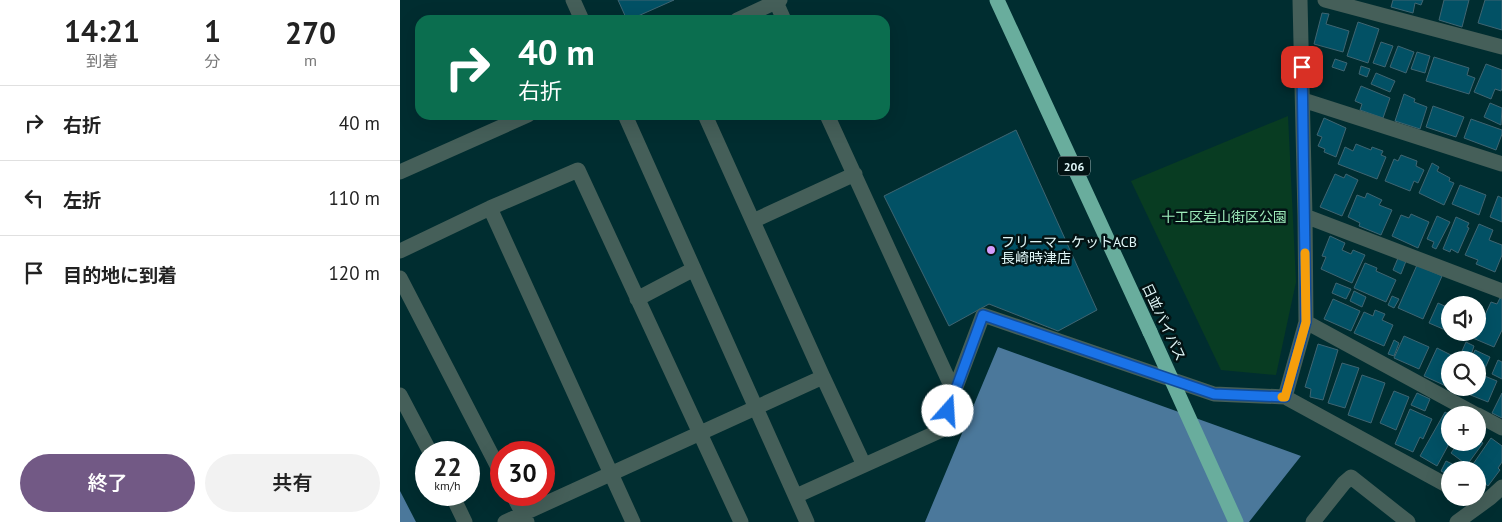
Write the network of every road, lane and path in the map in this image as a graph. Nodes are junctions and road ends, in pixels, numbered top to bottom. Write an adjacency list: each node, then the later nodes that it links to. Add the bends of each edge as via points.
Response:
1 (573, 0): 6 (street)
2 (997, 0): 53 (highway, 日並バイパス / 206, bridge)
3 (1300, 0): 10 (street)
4 (1325, 0): 9 (street)
5 (778, 1): 7 (street); 8 (street)
6 (580, 15)
7 (748, 15)
8 (782, 15)
9 (1502, 47)
10 (1303, 100): 15 (street); 19 (street)
11 (517, 120): 16 (street)
12 (627, 120): 22 (street)
13 (707, 120): 20 (street)
14 (829, 120): 17 (street)
15 (1502, 164)
16 (400, 172)
17 (855, 174): 20 (street); 28 (street)
18 (490, 208): 21 (street); 25 (street, via 578,170); 39 (street)
19 (1305, 216): 24 (street); 26 (street)
20 (753, 221): 27 (street)
21 (400, 251)
22 (694, 269): 25 (street); 32 (street)
23 (400, 278): 37 (street)
24 (1502, 290)
25 (637, 299): 35 (street)
26 (1306, 322): 30 (street); 31 (street)
27 (823, 376): 32 (street); 38 (street)
28 (954, 392): 30 (street, via 983,315 1214,394); 38 (street, via 942,430)
29 (400, 395): 36 (street)
30 (1285, 397): 40 (street)
31 (1460, 406)
32 (756, 407): 35 (street); 43 (street)
33 (1486, 420): 34 (street)
34 (1502, 428)
35 (700, 433): 39 (street); 51 (street)
36 (424, 441)
37 (490, 452)
38 (864, 465): 43 (street)
39 (611, 474): 47 (street); 50 (street)
40 (1441, 482)
41 (1502, 487): 42 (street)
42 (1486, 495)
43 (796, 496): 52 (street)
44 (457, 506): 48 (street)
45 (519, 506): 47 (street)
46 (1471, 506): 56 (street)
47 (525, 518): 49 (street)
48 (465, 522)
49 (506, 522)
50 (633, 522)
51 (741, 522)
52 (807, 522)
53 (1236, 522)
54 (1313, 522): 55 (street, via 1351,477)
55 (1408, 522)
56 (1457, 522)

